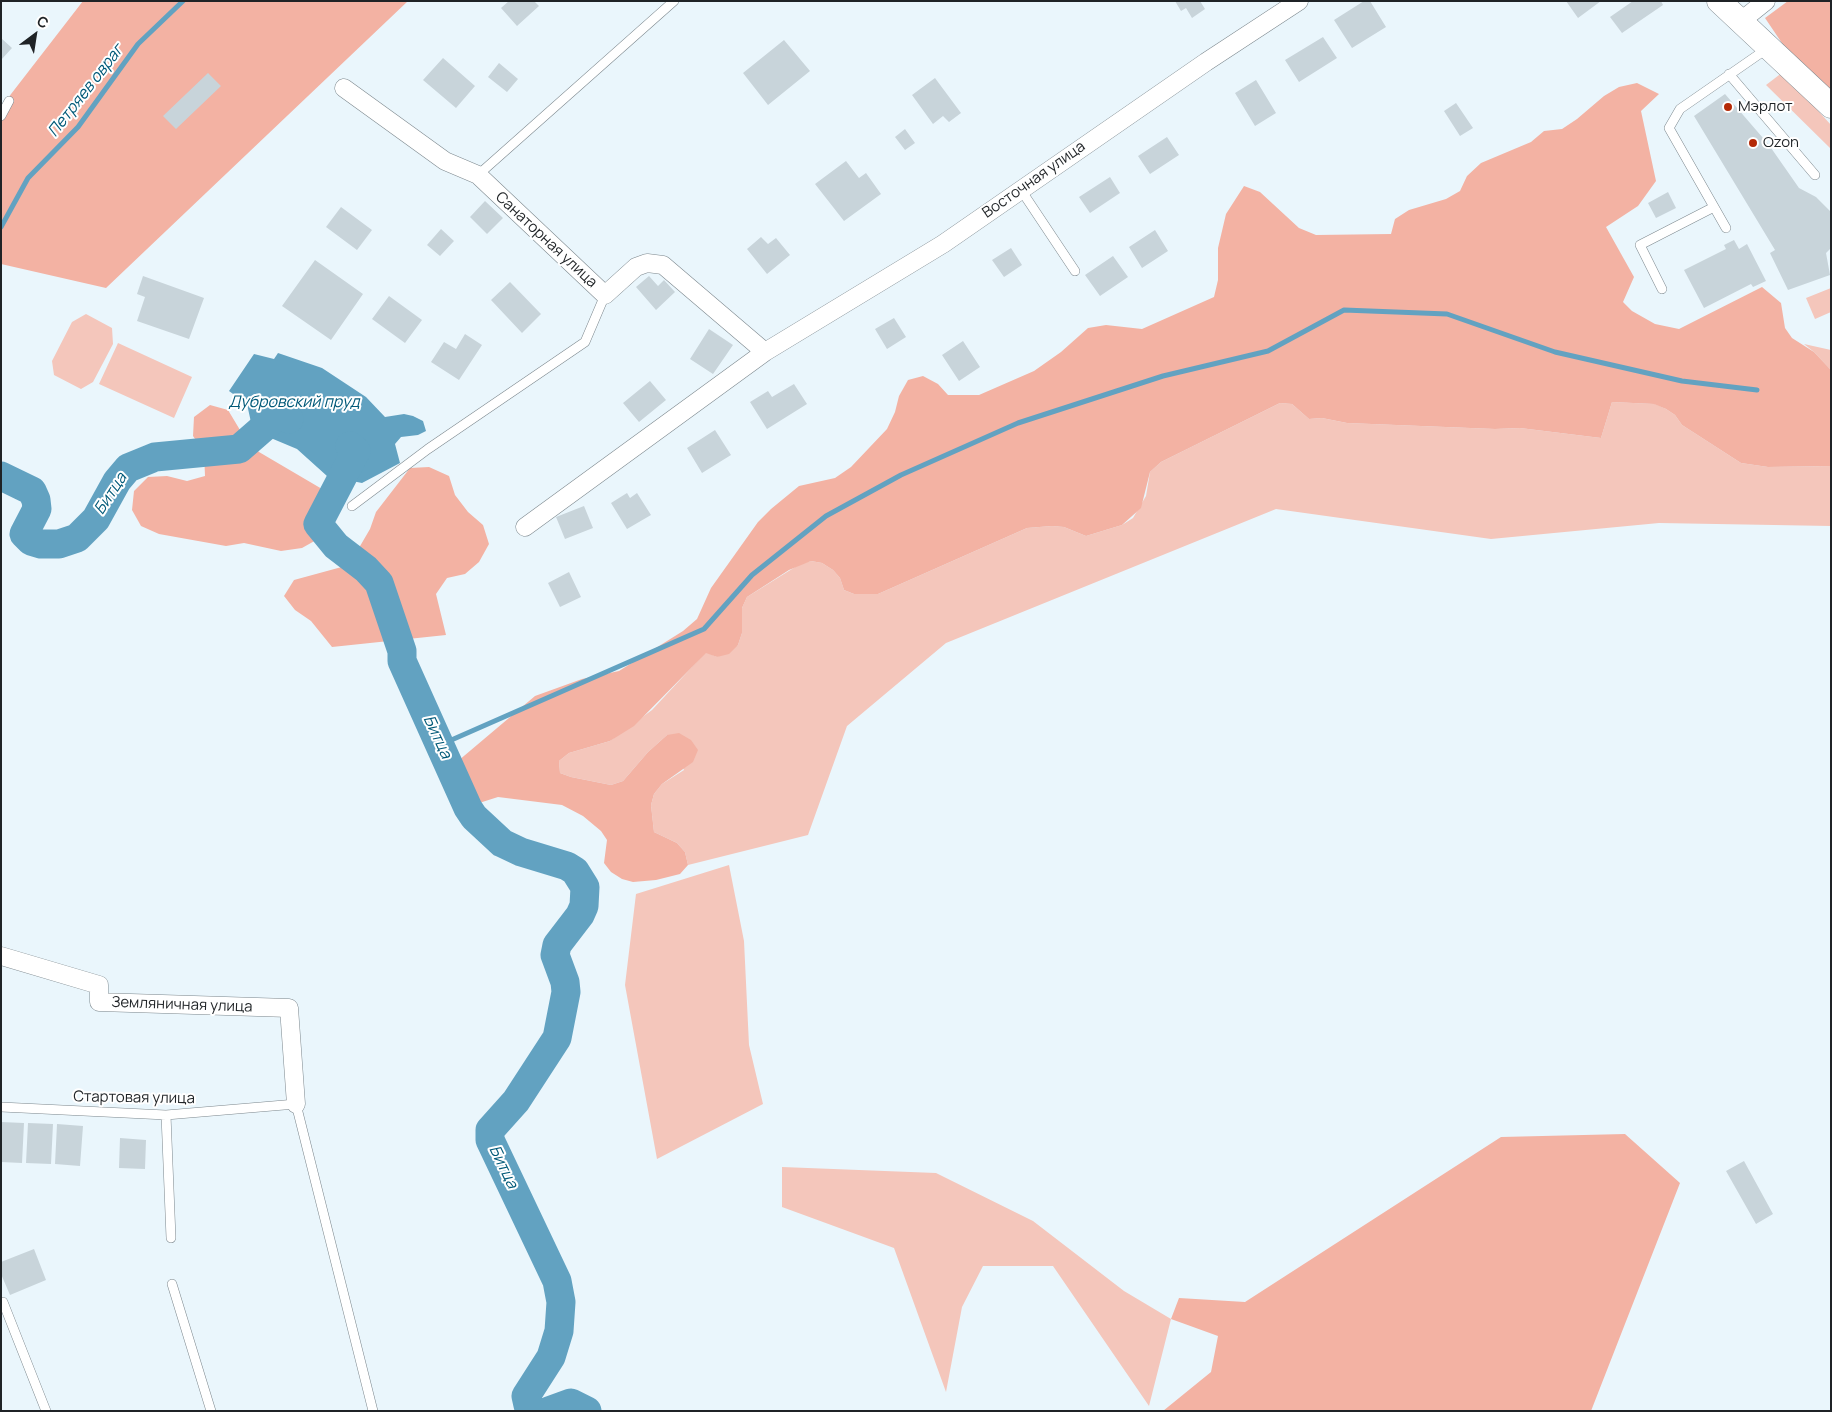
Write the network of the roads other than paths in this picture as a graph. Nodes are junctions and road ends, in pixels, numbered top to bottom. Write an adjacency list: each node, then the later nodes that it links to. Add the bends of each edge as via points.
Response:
1 (674, 1): 12 (lane)
2 (1299, 1): 14 (street, Восточная улица)
3 (1720, 1): 5 (street)
4 (1766, 1): 5 (street)
5 (1741, 21): 6 (street)
6 (1768, 48): 7 (lane); 10 (street)
7 (1730, 74): 13 (lane); 15 (lane, via 1680,109 1669,128)
8 (344, 88): 12 (street, Санаторная улица, via 445,161)
9 (9, 101): 11 (lane)
10 (1831, 106)
11 (1, 116)
12 (478, 175): 19 (street, Санаторная улица)
13 (1815, 175)
14 (1021, 190): 17 (lane); 20 (street, Восточная улица, via 943,244)
15 (1714, 207): 16 (lane); 18 (lane, via 1640,245)
16 (1726, 228)
17 (1075, 271)
18 (1662, 289)
19 (605, 295): 20 (street, Санаторная улица, via 636,267 647,263 663,265); 21 (lane, via 585,342 428,449)
20 (765, 352): 22 (street, Восточная улица)
21 (352, 506)
22 (525, 527)
23 (1, 956): 24 (street, Земляничная улица, via 99,985 99,1002 290,1008)
24 (296, 1104): 26 (lane, Стартовая улица); 32 (lane)
25 (1, 1107): 26 (lane, Стартовая улица)
26 (166, 1116): 27 (lane)
27 (171, 1238)
28 (172, 1284): 31 (lane)
29 (3, 1302): 30 (lane)
30 (46, 1411)
31 (211, 1411)
32 (373, 1411)

